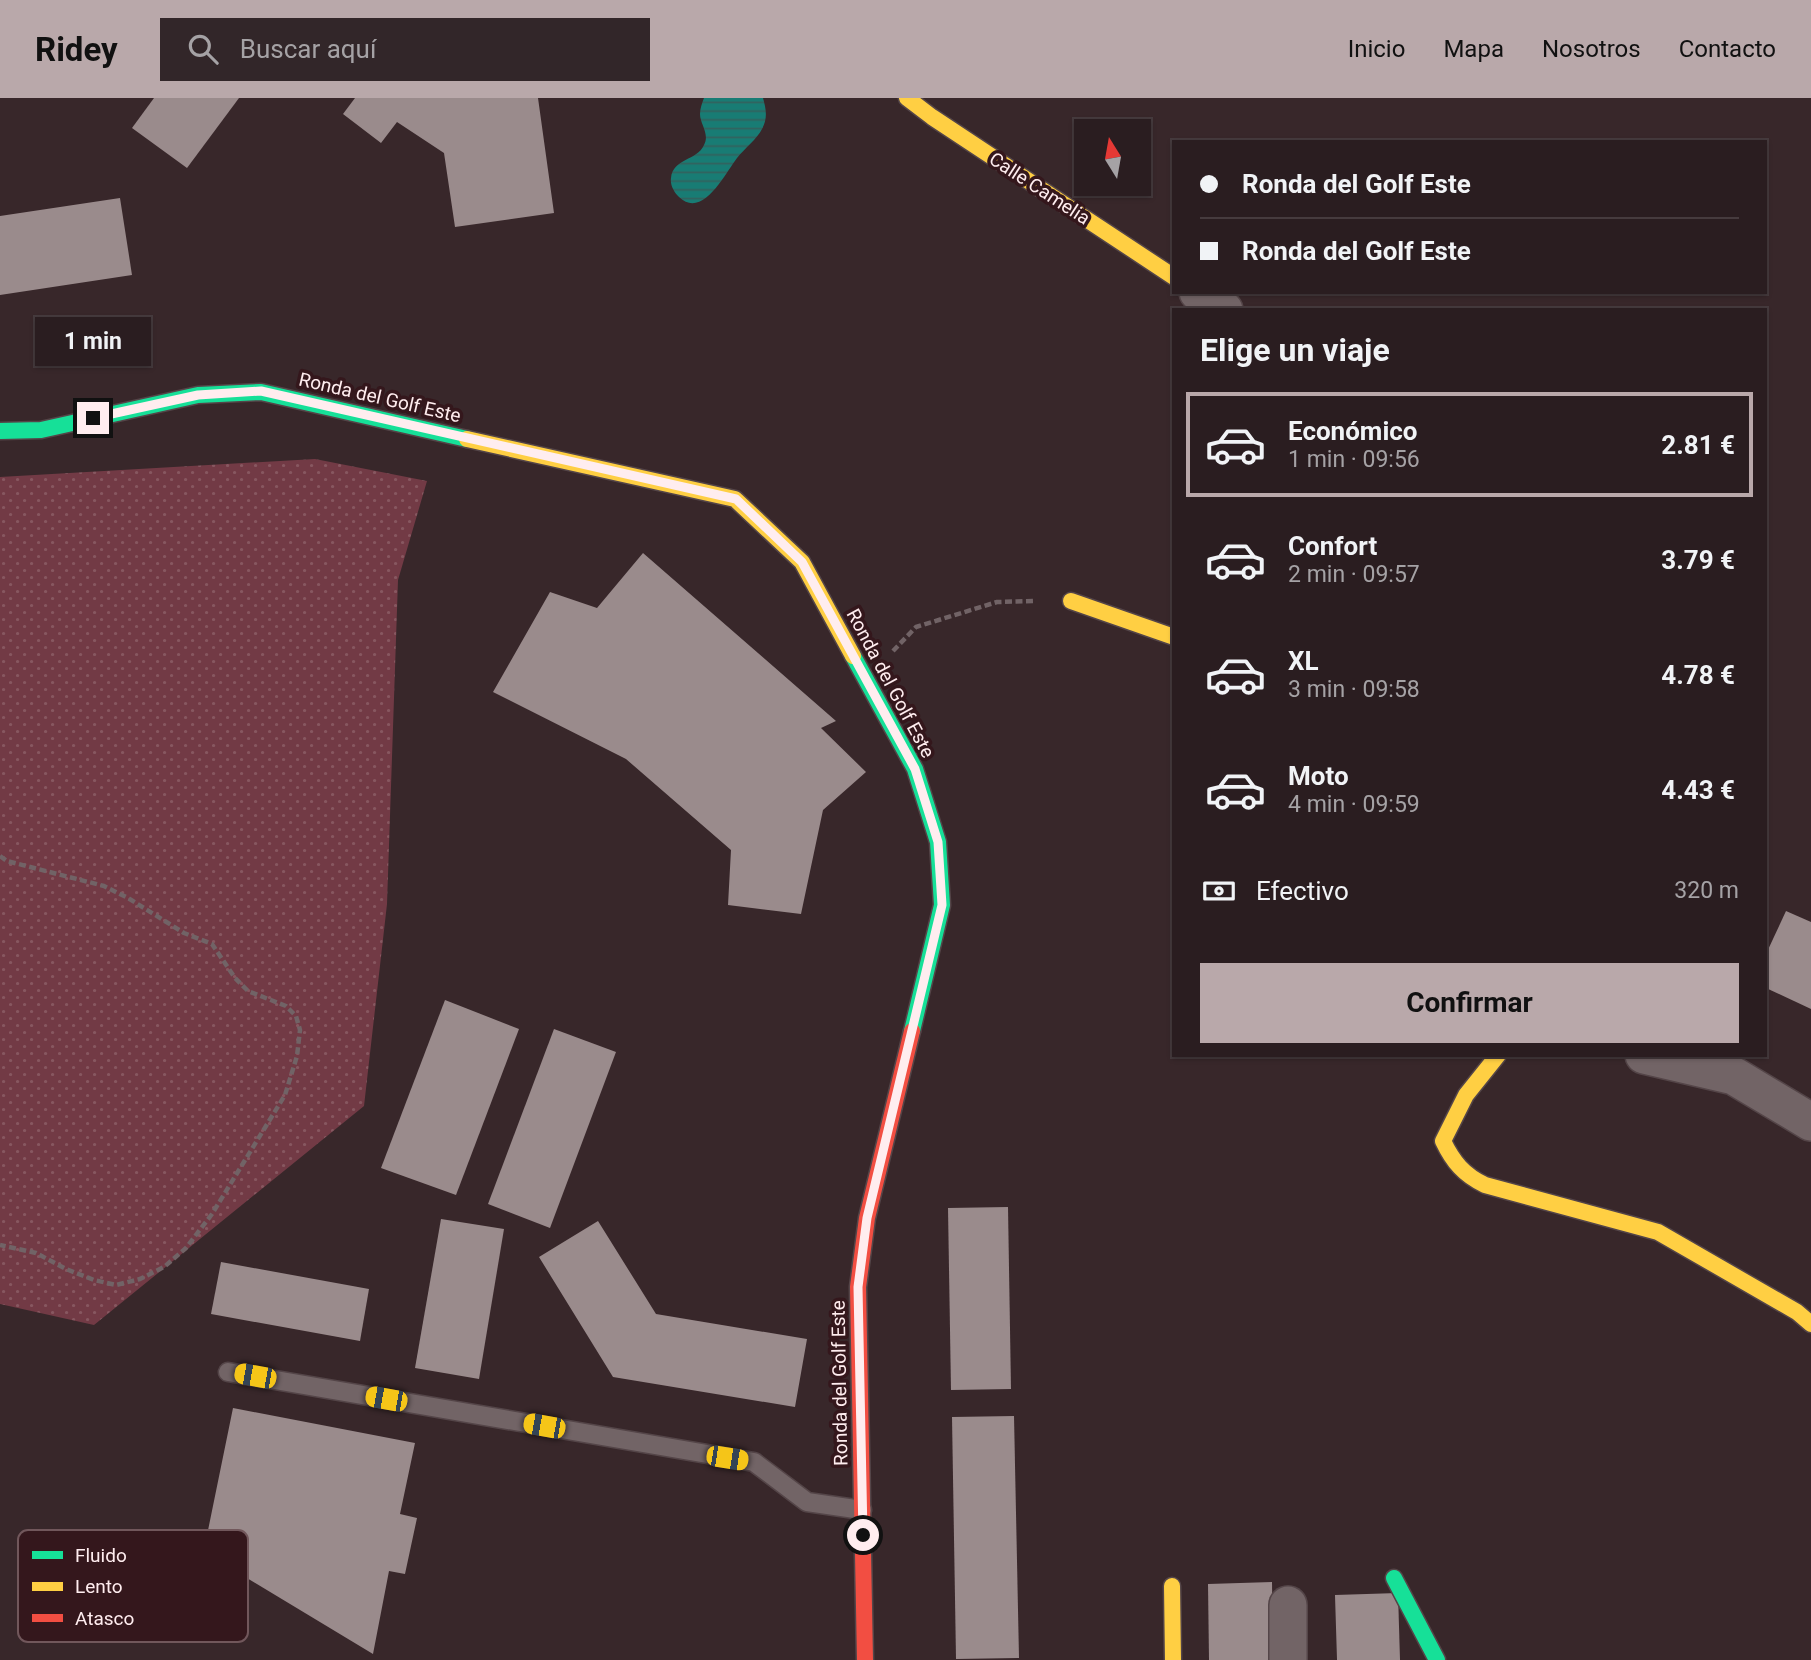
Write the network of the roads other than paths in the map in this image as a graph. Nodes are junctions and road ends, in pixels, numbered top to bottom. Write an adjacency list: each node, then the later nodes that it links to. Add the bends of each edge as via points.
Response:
1 (907, 98): 2 (street, Calle Camelia)
2 (1172, 276)
3 (1201, 294): 4 (street)
4 (1221, 308)
5 (0, 431): 13 (street, Ronda del Golf Este, via 41,430 198,395 261,391 736,499 802,562 915,769 938,842 942,905 867,1218 858,1287)
6 (1071, 601): 7 (street)
7 (1172, 636)
8 (1497, 1057): 11 (street, via 1471,1086 1443,1141 1465,1176 1658,1232)
9 (1653, 1057): 10 (street, via 1734,1076)
10 (1811, 1122)
11 (1811, 1324)
12 (228, 1371): 13 (lane, via 754,1462 807,1502)
13 (862, 1510): 17 (street, Ronda del Golf Este)
14 (1394, 1578): 20 (street)
15 (1172, 1586): 18 (street)
16 (1288, 1605): 19 (street)
17 (865, 1660)
18 (1172, 1660)
19 (1288, 1660)
20 (1437, 1660)

